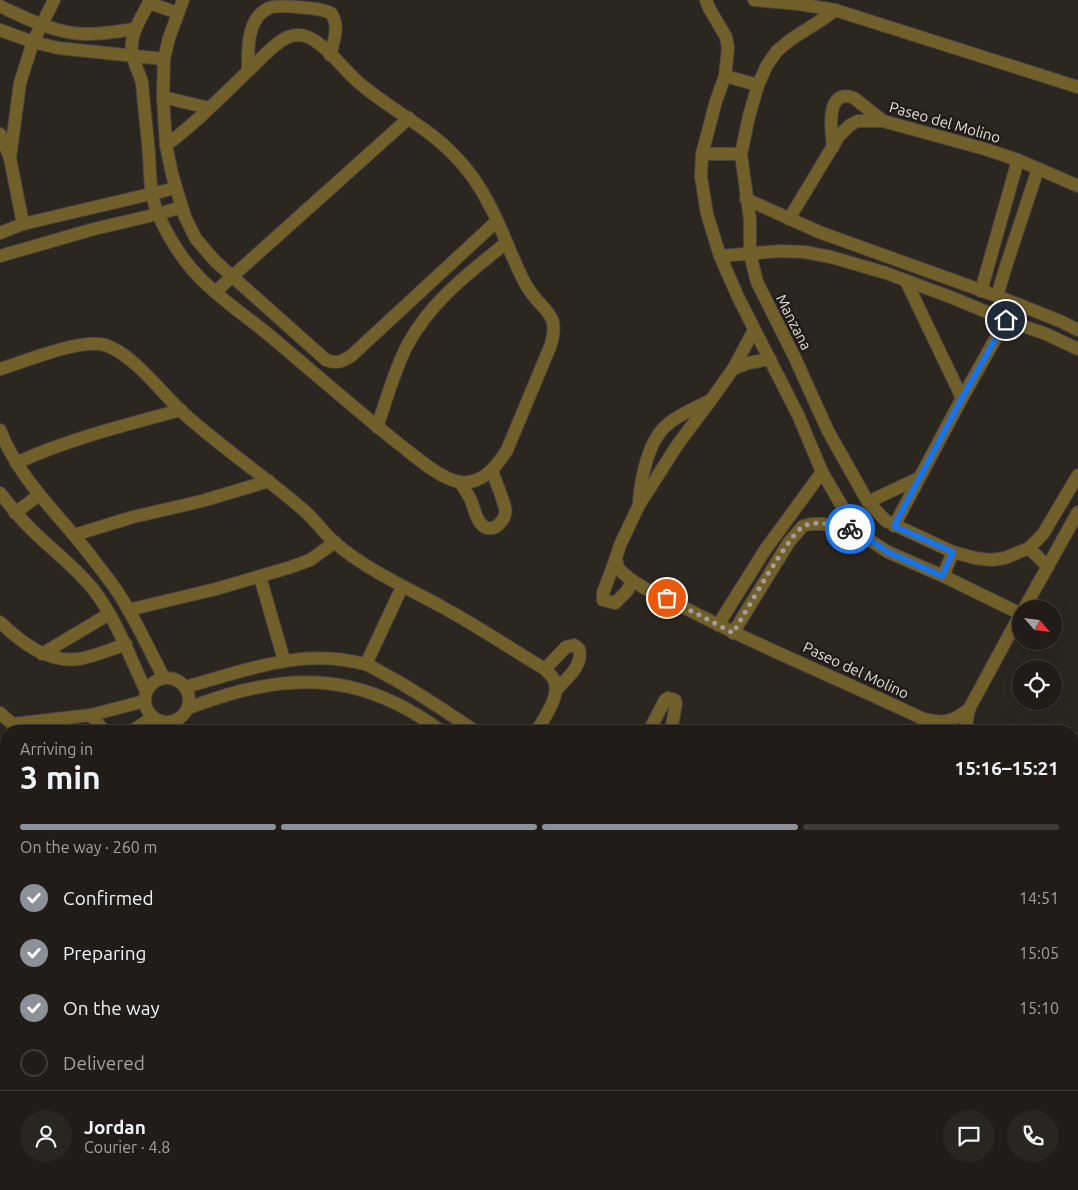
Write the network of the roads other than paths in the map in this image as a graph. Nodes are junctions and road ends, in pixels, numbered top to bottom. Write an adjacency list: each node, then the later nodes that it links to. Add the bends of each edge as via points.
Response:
1 (54, 0): 9 (street)
2 (184, 0): 8 (street)
3 (706, 0): 17 (street, via 726,37)
4 (754, 0): 6 (street)
5 (150, 1): 8 (street); 10 (street)
6 (835, 5): 18 (street, Manzana, via 826,17 777,51); 19 (street)
7 (0, 6): 9 (street)
8 (178, 13): 15 (street)
9 (42, 24): 10 (street, via 87,34); 12 (street)
10 (135, 29): 14 (street)
11 (0, 30): 12 (street)
12 (33, 42): 14 (street); 29 (street, via 20,83)
13 (330, 54): 16 (street, via 305,36 287,37); 16 (street, via 336,29 331,13 311,8 269,8 258,17 249,38); 22 (street, via 364,87)
14 (133, 56): 15 (street); 34 (street, via 142,83)
15 (164, 59): 20 (street)
16 (248, 71): 21 (street)
17 (725, 76): 18 (street); 27 (street)
18 (758, 85): 28 (street, Manzana)
19 (1078, 87)
20 (163, 97): 21 (street); 25 (street)
21 (209, 108): 25 (street)
22 (409, 118): 39 (street, via 453,154); 47 (street)
23 (883, 120): 26 (street, Paseo del Molino, via 858,121 844,131); 26 (street, via 854,98 842,97 832,109); 30 (street, Paseo del Molino)
24 (0, 134): 29 (street)
25 (166, 145): 33 (street)
26 (833, 147): 38 (street, Paseo del Molino)
27 (702, 154): 28 (street); 45 (street, via 701,177 707,214)
28 (742, 154): 35 (street, Manzana)
29 (10, 158): 40 (street)
30 (1018, 160): 31 (street, Paseo del Molino); 50 (street)
31 (1038, 170): 32 (street, Paseo del Molino); 52 (street)
32 (1078, 186)
33 (176, 188): 34 (street); 36 (street)
34 (152, 195): 37 (street); 40 (street)
35 (746, 199): 38 (street); 43 (street, Manzana)
36 (182, 207): 37 (street); 47 (street, via 196,239)
37 (158, 214): 44 (street); 51 (street, via 179,252)
38 (790, 219): 46 (street)
39 (497, 220): 42 (street); 47 (street, via 341,362 326,360)
40 (23, 224): 41 (street)
41 (0, 233)
42 (506, 243): 65 (street, via 461,279 425,317 408,344); 68 (street, via 527,286 555,324 554,334 507,450)
43 (750, 254): 45 (street); 48 (street, via 804,252 831,257); 62 (street, Manzana, via 756,282 795,358)
44 (0, 256)
45 (720, 256): 54 (street)
46 (935, 274): 49 (street); 50 (street)
47 (233, 277): 51 (street)
48 (906, 281): 49 (street); 60 (street)
49 (930, 290): 53 (street)
50 (981, 291): 52 (street)
51 (215, 292): 65 (street)
52 (997, 296): 55 (street, via 1060,320)
53 (1006, 320): 56 (street); 60 (street)
54 (754, 330): 57 (street); 59 (street)
55 (1078, 331): 56 (street)
56 (1074, 347)
57 (770, 358): 59 (street); 64 (street)
58 (0, 369): 63 (street, via 95,342 116,350 130,361)
59 (732, 369): 61 (street)
60 (962, 398): 71 (street)
61 (711, 400): 77 (street); 77 (street, via 667,424 657,438 641,480)
62 (816, 408): 64 (street); 76 (street, Manzana)
63 (181, 410): 67 (street, via 51,447); 72 (street, via 218,443)
64 (799, 417): 69 (street)
65 (377, 426): 73 (street, via 436,471)
66 (0, 430): 67 (street)
67 (16, 463): 75 (street)
68 (492, 471): 73 (street, via 472,481); 73 (street, via 505,508 505,518 494,527 480,523)
69 (822, 472): 78 (street); 83 (street)
70 (1078, 474): 86 (street, via 1043,534)
71 (919, 478): 76 (street); 82 (street)
72 (269, 480): 84 (street); 85 (street)
73 (460, 482)
74 (0, 493): 80 (street)
75 (39, 496): 80 (street); 84 (street)
76 (868, 502): 82 (street, Manzana)
77 (639, 505): 88 (street)
78 (792, 512): 81 (street); 99 (street)
79 (1078, 512): 89 (street)
80 (15, 513): 97 (street, via 84,580)
81 (803, 526): 83 (street, via 823,524); 101 (street, via 789,542)
82 (894, 526): 87 (street, Manzana)
83 (856, 530): 90 (street, via 888,552)
84 (74, 535): 96 (street)
85 (335, 542): 91 (street, via 310,560); 93 (street)
86 (1024, 551): 87 (street, Manzana, via 991,560); 89 (street)
87 (953, 552): 90 (street)
88 (616, 558): 92 (street, via 618,568); 92 (street, via 605,585 603,600 615,603)
89 (1048, 567): 94 (street)
90 (942, 576): 95 (street)
91 (260, 577): 96 (street); 104 (street)
92 (632, 581): 99 (street, Paseo del Molino)
93 (402, 587): 105 (street); 106 (street, via 444,608)
94 (1029, 600)
95 (1012, 609)
96 (128, 610): 107 (street)
97 (109, 614): 102 (street); 103 (street)
98 (0, 622): 103 (street, via 18,640)
99 (718, 625): 101 (street, Paseo del Molino)
100 (1012, 630): 112 (street)
101 (733, 633): 116 (street, Paseo del Molino)
102 (126, 644): 103 (street, via 77,660); 110 (street)
103 (42, 654)
104 (284, 660): 105 (street, via 328,658); 108 (street)
105 (366, 664): 123 (street, via 411,688)
106 (545, 669): 109 (street, via 554,680); 109 (street, via 566,647 574,645 579,649 577,665)
107 (164, 678): 108 (street, via 179,681); 110 (street, via 153,682)
108 (185, 687): 111 (street)
109 (556, 690): 124 (street)
110 (146, 696): 114 (street); 115 (street, via 146,707)
111 (188, 708): 121 (street); 122 (street, via 249,689 312,682 339,684 376,694)
112 (969, 709): 116 (street, Paseo del Molino, via 956,719 947,721); 128 (street)
113 (0, 713): 117 (street)
114 (91, 715): 118 (street); 119 (street)
115 (153, 717): 120 (street); 121 (street)
116 (921, 718): 127 (street)
117 (14, 725)
118 (34, 725)
119 (99, 725)
120 (141, 725)
121 (179, 725)
122 (430, 725)
123 (465, 725)
124 (540, 725)
125 (652, 725): 126 (street, via 668,698 676,703)
126 (672, 725)
127 (926, 725)
128 (966, 725)

